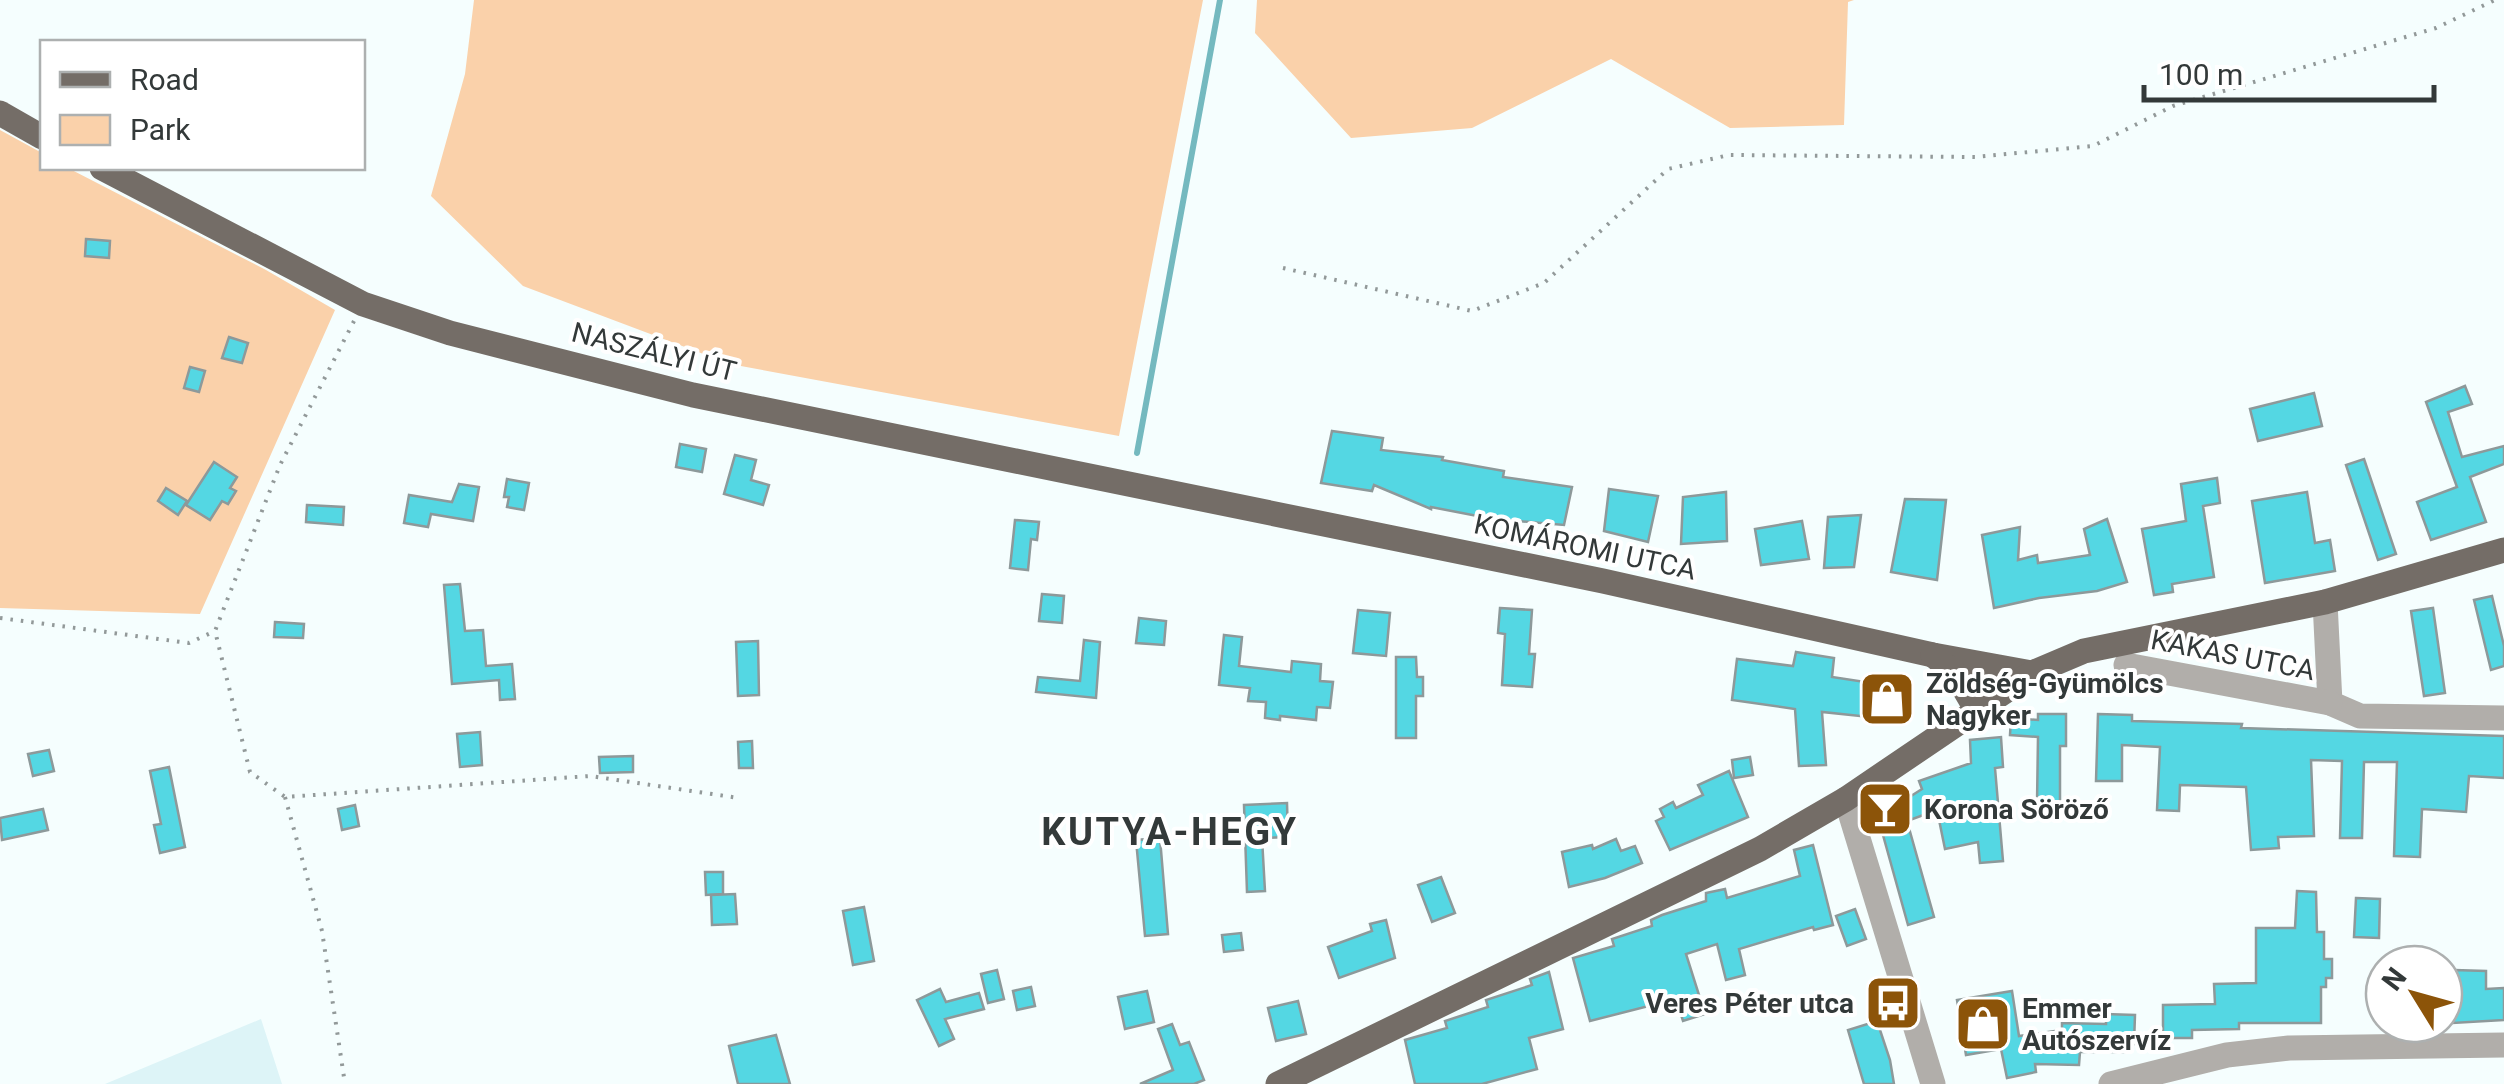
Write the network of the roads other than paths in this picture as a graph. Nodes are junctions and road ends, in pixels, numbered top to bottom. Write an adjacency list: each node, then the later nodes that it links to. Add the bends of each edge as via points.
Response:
1 (0, 113): 2 (main road)
2 (40, 137)
3 (106, 170): 4 (main road, NASZÁLYI ÚT, via 364,304 450,333 693,394)
4 (1224, 502): 7 (main road, KOMÁROMI UTCA)
5 (2504, 550): 6 (main road)
6 (2324, 602): 9 (main road, via 2084,652); 10 (street, KAKAS UTCA)
7 (1933, 655): 9 (main road, KOMÁROMI UTCA); 11 (main road, via 1955,673)
8 (2126, 665): 10 (street, KAKAS UTCA)
9 (2032, 673): 11 (main road)
10 (2330, 703): 12 (street, KAKAS UTCA, via 2360,716)
11 (1976, 709): 13 (main road)
12 (2504, 718)
13 (1846, 800): 15 (main road, via 1760,849); 16 (street)
14 (2504, 1045): 17 (street, via 2290,1048 2227,1055)
15 (1278, 1084)
16 (1933, 1084)
17 (2111, 1084)

